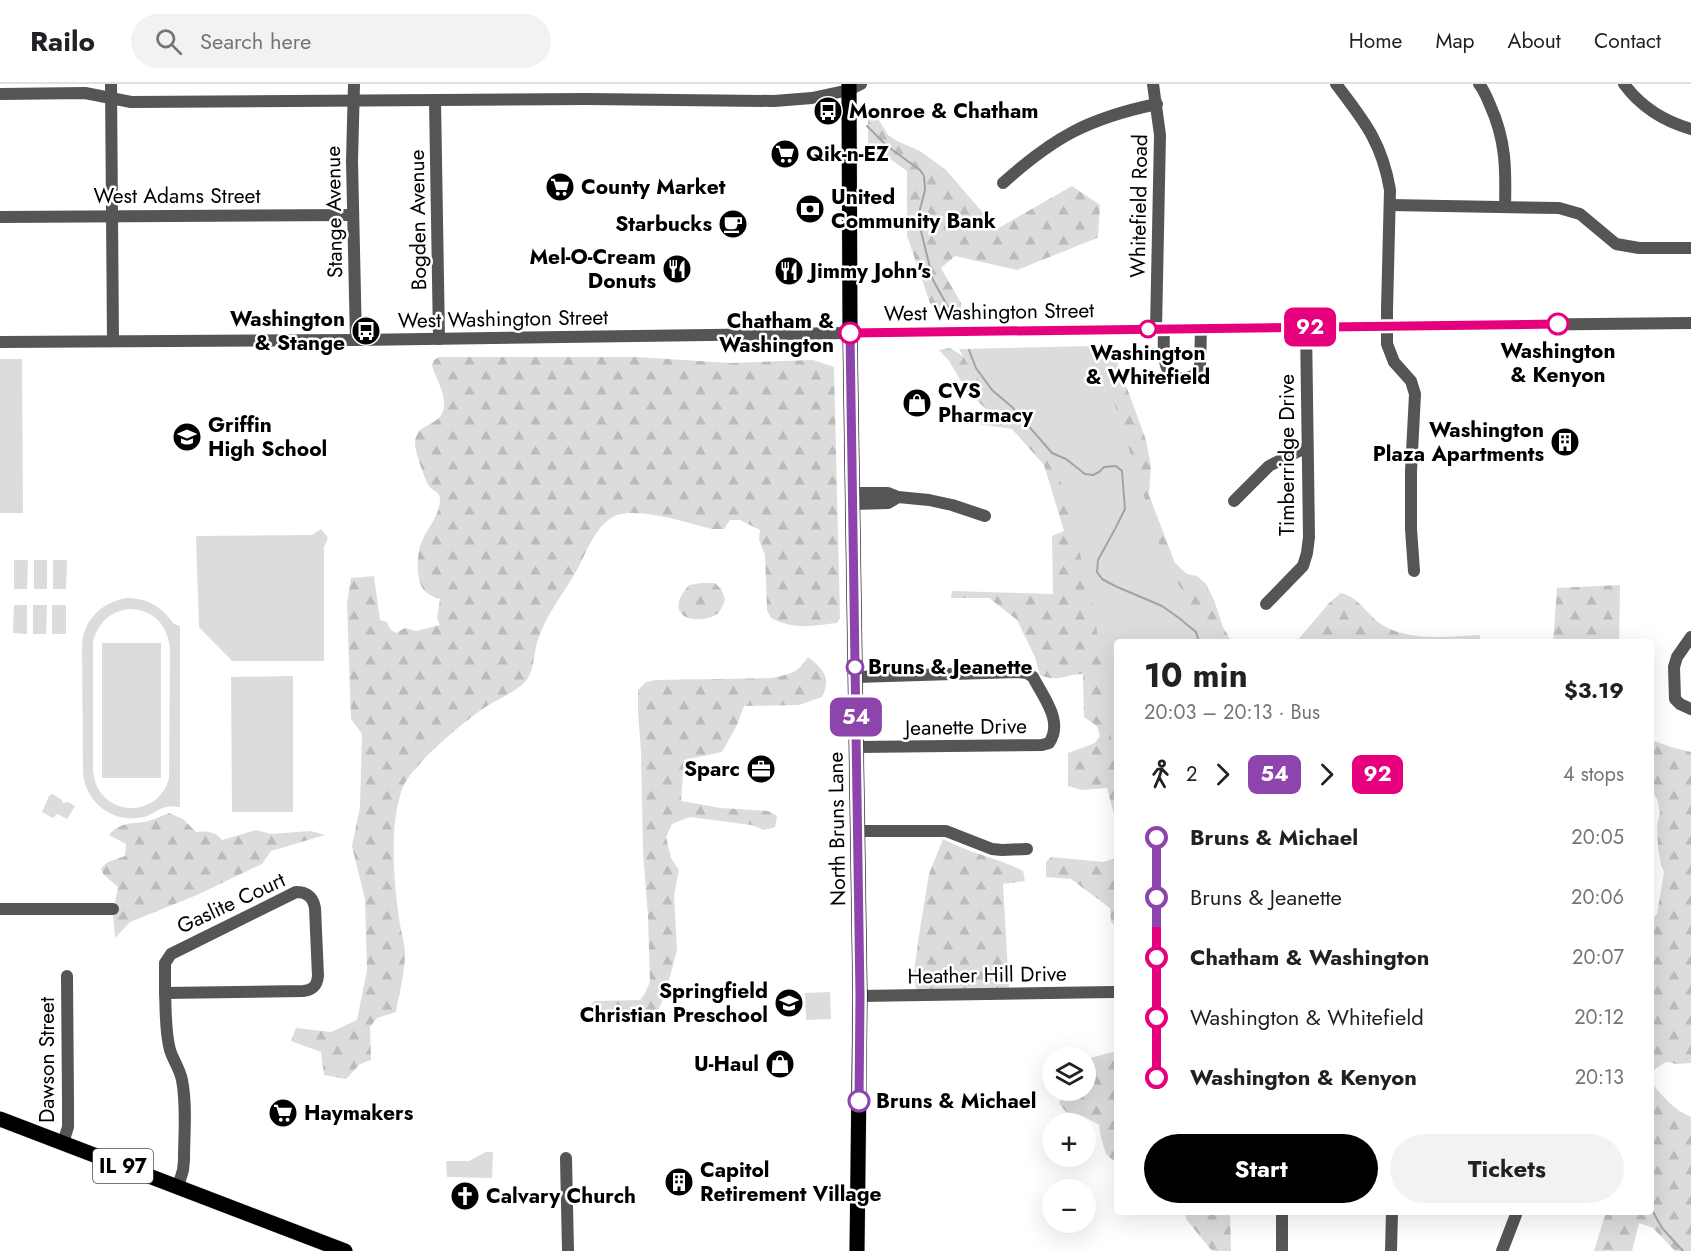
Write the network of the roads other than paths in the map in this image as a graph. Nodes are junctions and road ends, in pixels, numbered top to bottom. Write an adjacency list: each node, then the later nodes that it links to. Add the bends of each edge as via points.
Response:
1 (111, 84): 9 (street)
2 (354, 84): 10 (street, Stange Avenue)
3 (1153, 84): 12 (street, Whitefield Road)
4 (1336, 84): 15 (street, via 1377,142 1387,171)
5 (1479, 84): 16 (street, via 1502,138)
6 (1624, 84): 13 (street, via 1647,109)
7 (853, 86): 11 (street, via 812,98 774,101); 26 (main road, North Bruns Lane)
8 (0, 94): 9 (street, via 85,93)
9 (111, 99): 10 (street); 18 (street)
10 (353, 100): 11 (street); 17 (street, Stange Avenue)
11 (435, 100): 27 (street, Bogden Avenue)
12 (1157, 104): 14 (street, via 1107,116 1073,131 1049,145); 25 (street, Whitefield Road)
13 (1691, 129)
14 (1004, 183)
15 (1390, 205): 16 (street); 22 (street)
16 (1505, 207): 20 (street, via 1559,208 1580,214 1616,244)
17 (354, 215): 18 (street, West Adams Street); 28 (street, Stange Avenue)
18 (112, 216): 19 (street, West Adams Street); 29 (street)
19 (0, 217)
20 (1691, 248)
21 (1691, 323): 22 (street, West Washington Street)
22 (1387, 326): 23 (street, West Washington Street); 35 (street, via 1390,356 1411,381 1415,394 1411,483)
23 (1306, 327): 24 (street, West Washington Street); 31 (street, Timberridge Drive)
24 (1202, 328): 25 (street, West Washington Street); 25 (street, Whitefield Road, via 1200,367 1184,379 1171,374 1164,363)
25 (1160, 329): 26 (street, West Washington Street)
26 (850, 333): 27 (street, West Washington Street); 32 (main road, North Bruns Lane)
27 (439, 339): 28 (street, West Washington Street)
28 (356, 340): 29 (street, West Washington Street)
29 (113, 341): 30 (street, West Washington Street)
30 (0, 342)
31 (1307, 447): 33 (street, via 1269,466); 36 (street, Timberridge Drive, via 1307,553 1303,566)
32 (853, 499): 34 (street, via 888,493 939,501); 38 (main road, North Bruns Lane)
33 (1234, 501)
34 (985, 516)
35 (1414, 571)
36 (1266, 604)
37 (1691, 637): 39 (street, via 1674,667 1675,699)
38 (856, 677): 40 (main road, North Bruns Lane); 40 (street, Jeanette Drive, via 1027,673 1033,677 1054,718 1055,729 1042,745)
39 (1691, 709)
40 (857, 747): 41 (main road, North Bruns Lane)
41 (858, 831): 42 (street, via 938,830 992,849); 48 (main road, North Bruns Lane)
42 (1027, 849)
43 (0, 909): 44 (street)
44 (113, 909)
45 (67, 976): 50 (street, Dawson Street, via 68,1127)
46 (1114, 992): 48 (street, Heather Hill Drive)
47 (165, 993): 47 (street, Gaslite Court, via 165,963 176,950 296,892 312,898 318,976 312,989); 52 (street, via 169,1044 181,1072 183,1089 184,1160)
48 (860, 996): 58 (main road, North Bruns Lane)
49 (0, 1119): 50 (main road, IL 97)
50 (63, 1143): 52 (main road, IL 97)
51 (566, 1158): 57 (street)
52 (178, 1187): 56 (main road, IL 97)
53 (1282, 1215): 59 (street)
54 (1392, 1215): 60 (street)
55 (1516, 1215): 61 (street)
56 (345, 1251)
57 (568, 1251)
58 (857, 1251)
59 (1282, 1251)
60 (1391, 1251)
61 (1502, 1251)

